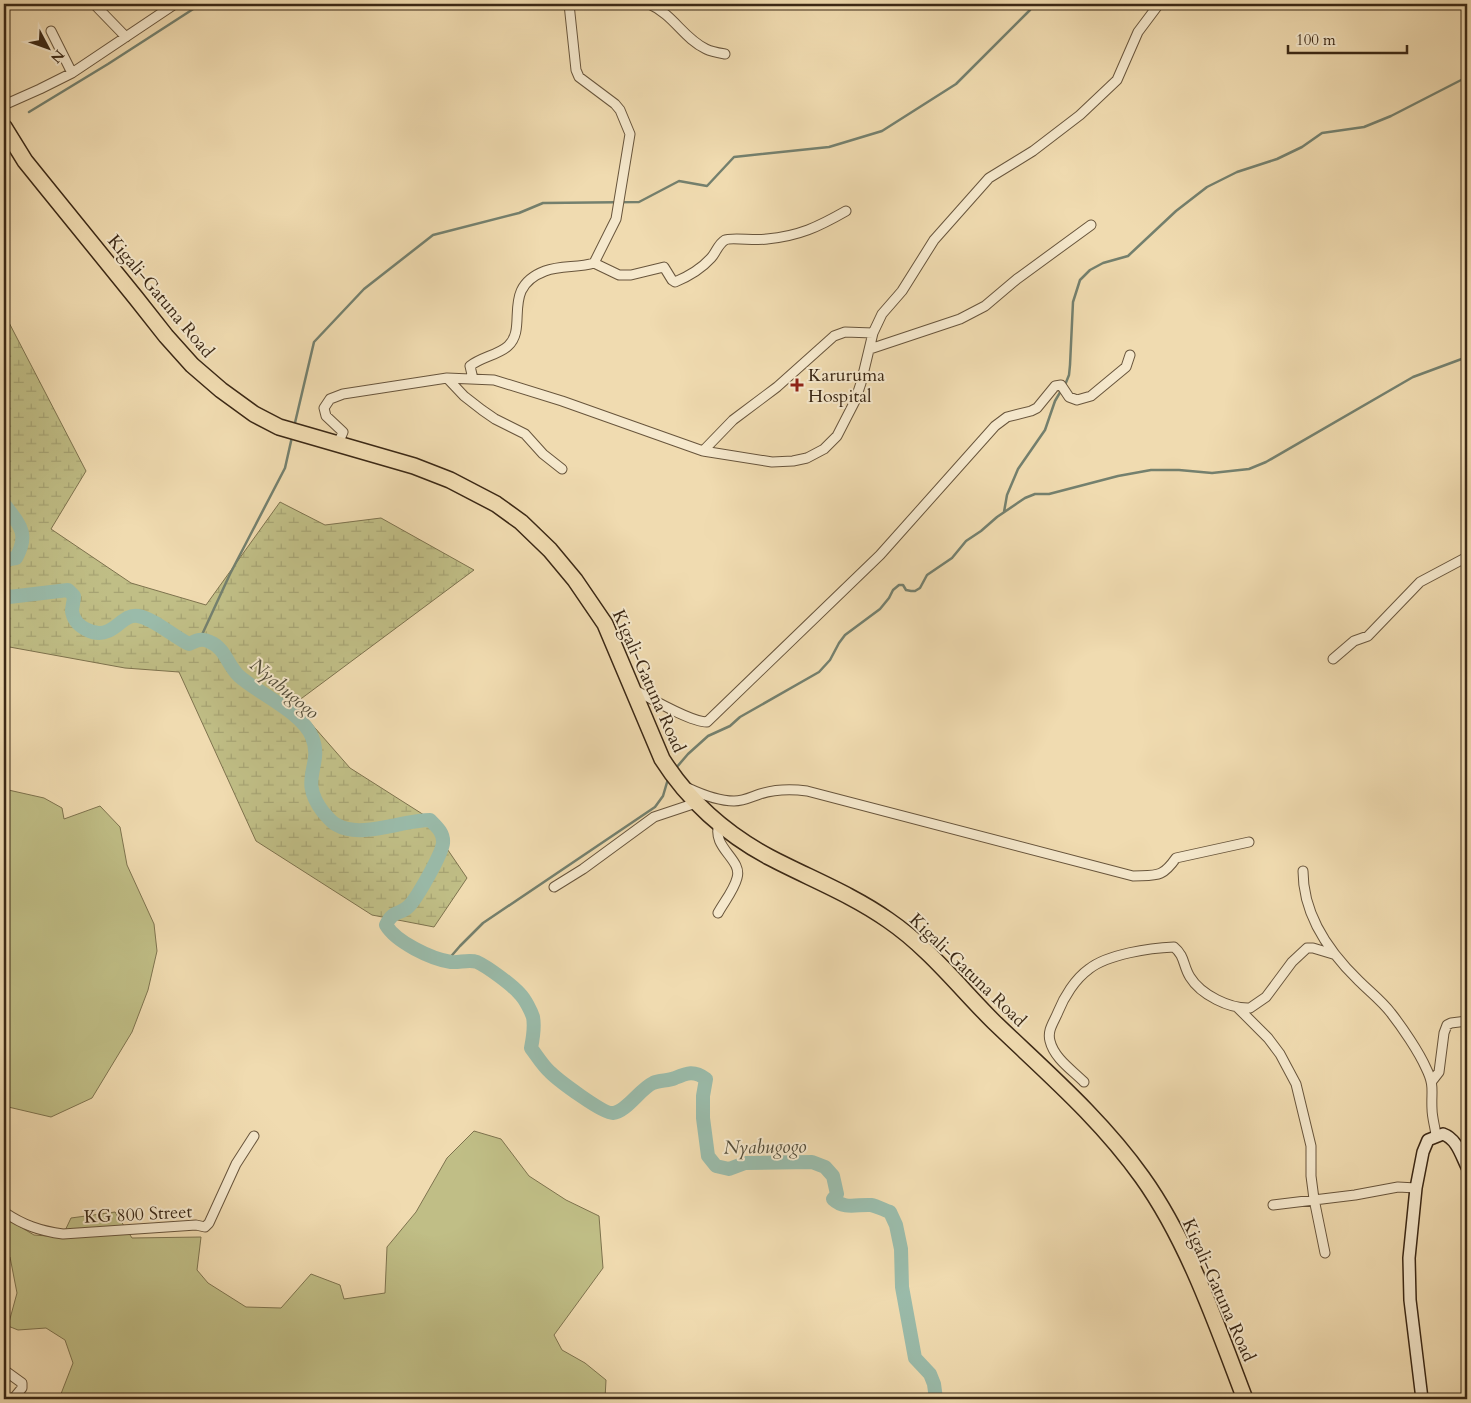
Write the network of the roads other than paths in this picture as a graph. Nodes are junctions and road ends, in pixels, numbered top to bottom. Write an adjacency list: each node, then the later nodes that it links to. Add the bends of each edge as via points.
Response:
1 (94, 4): 7 (street)
2 (175, 4): 7 (street)
3 (569, 4): 14 (street, via 578,77 615,104 630,134 616,219)
4 (649, 4): 8 (street, via 673,19 692,40 707,50)
5 (1159, 4): 15 (street, via 1138,32 1117,80 1080,115 978,189 934,240)
6 (51, 31): 9 (street)
7 (126, 37): 9 (street)
8 (725, 54)
9 (72, 72): 10 (street)
10 (4, 105)
11 (4, 127): 20 (highway, Kigali-Gatuna Road, via 25,161 192,365 254,414 279,427)
12 (846, 211): 14 (street, via 811,230 790,236 752,241 727,239 706,263 675,282 664,267 619,275)
13 (1091, 225): 16 (street, via 985,306 960,319)
14 (594, 263): 19 (street, via 562,266 532,279 521,290 516,332 512,340 507,347 470,366)
15 (873, 332): 16 (street); 21 (street, via 845,332 834,336 777,387 733,420)
16 (870, 349): 21 (street, via 847,418 837,436 824,449 807,458 772,462)
17 (1130, 355): 25 (street, via 1126,366 1091,396 1077,400 1059,385 1037,408 1001,420 880,555 707,722 687,716)
18 (447, 378): 19 (street); 20 (street, via 342,394 330,399 324,408 326,416 343,432); 22 (street, via 482,410 525,434)
19 (473, 379): 21 (street, via 494,380)
20 (338, 444): 25 (highway, Kigali-Gatuna Road, via 450,480 522,522 575,580 605,624)
21 (703, 450)
22 (562, 469)
23 (1467, 557): 24 (street, via 1420,582 1368,636 1354,641)
24 (1333, 659)
25 (633, 689): 26 (highway, Kigali-Gatuna Road, via 662,759)
26 (681, 786): 27 (highway, Kigali-Gatuna Road); 29 (street, via 720,800 733,801 784,789 807,791 1133,876 1160,874 1176,858)
27 (696, 802): 28 (highway, Kigali-Gatuna Road); 31 (street, via 654,817)
28 (719, 824): 32 (street, via 718,840 738,870); 48 (highway, Kigali-Gatuna Road, via 769,857 888,919 945,969 1102,1126 1143,1177 1177,1237)
29 (1250, 842)
30 (1303, 871): 33 (street, via 1311,914)
31 (554, 887)
32 (718, 914)
33 (1333, 954): 34 (street, via 1307,948 1261,1001 1250,1008); 36 (street, via 1392,1014)
34 (1237, 1007): 37 (street, via 1206,994 1190,977 1180,952 1174,947 1120,956 1097,964 1079,978 1050,1025 1049,1039 1054,1052); 42 (street, via 1274,1046 1296,1084 1311,1146)
35 (1467, 1021): 36 (street, via 1447,1025 1438,1072)
36 (1432, 1081): 38 (street)
37 (1084, 1082)
38 (1436, 1135): 40 (main road, via 1443,1134 1453,1140); 41 (main road, via 1428,1140 1423,1152)
39 (254, 1136): 44 (street, KG 800 Street, via 236,1164 205,1228 196,1225 63,1234 31,1228)
40 (1467, 1167)
41 (1416, 1188): 42 (street, via 1398,1187); 49 (main road, via 1409,1258 1410,1300)
42 (1314, 1199): 43 (street); 45 (street)
43 (1273, 1204)
44 (4, 1212)
45 (1325, 1253)
46 (4, 1370): 47 (street, via 22,1383)
47 (14, 1399)
48 (1245, 1399)
49 (1422, 1399)

